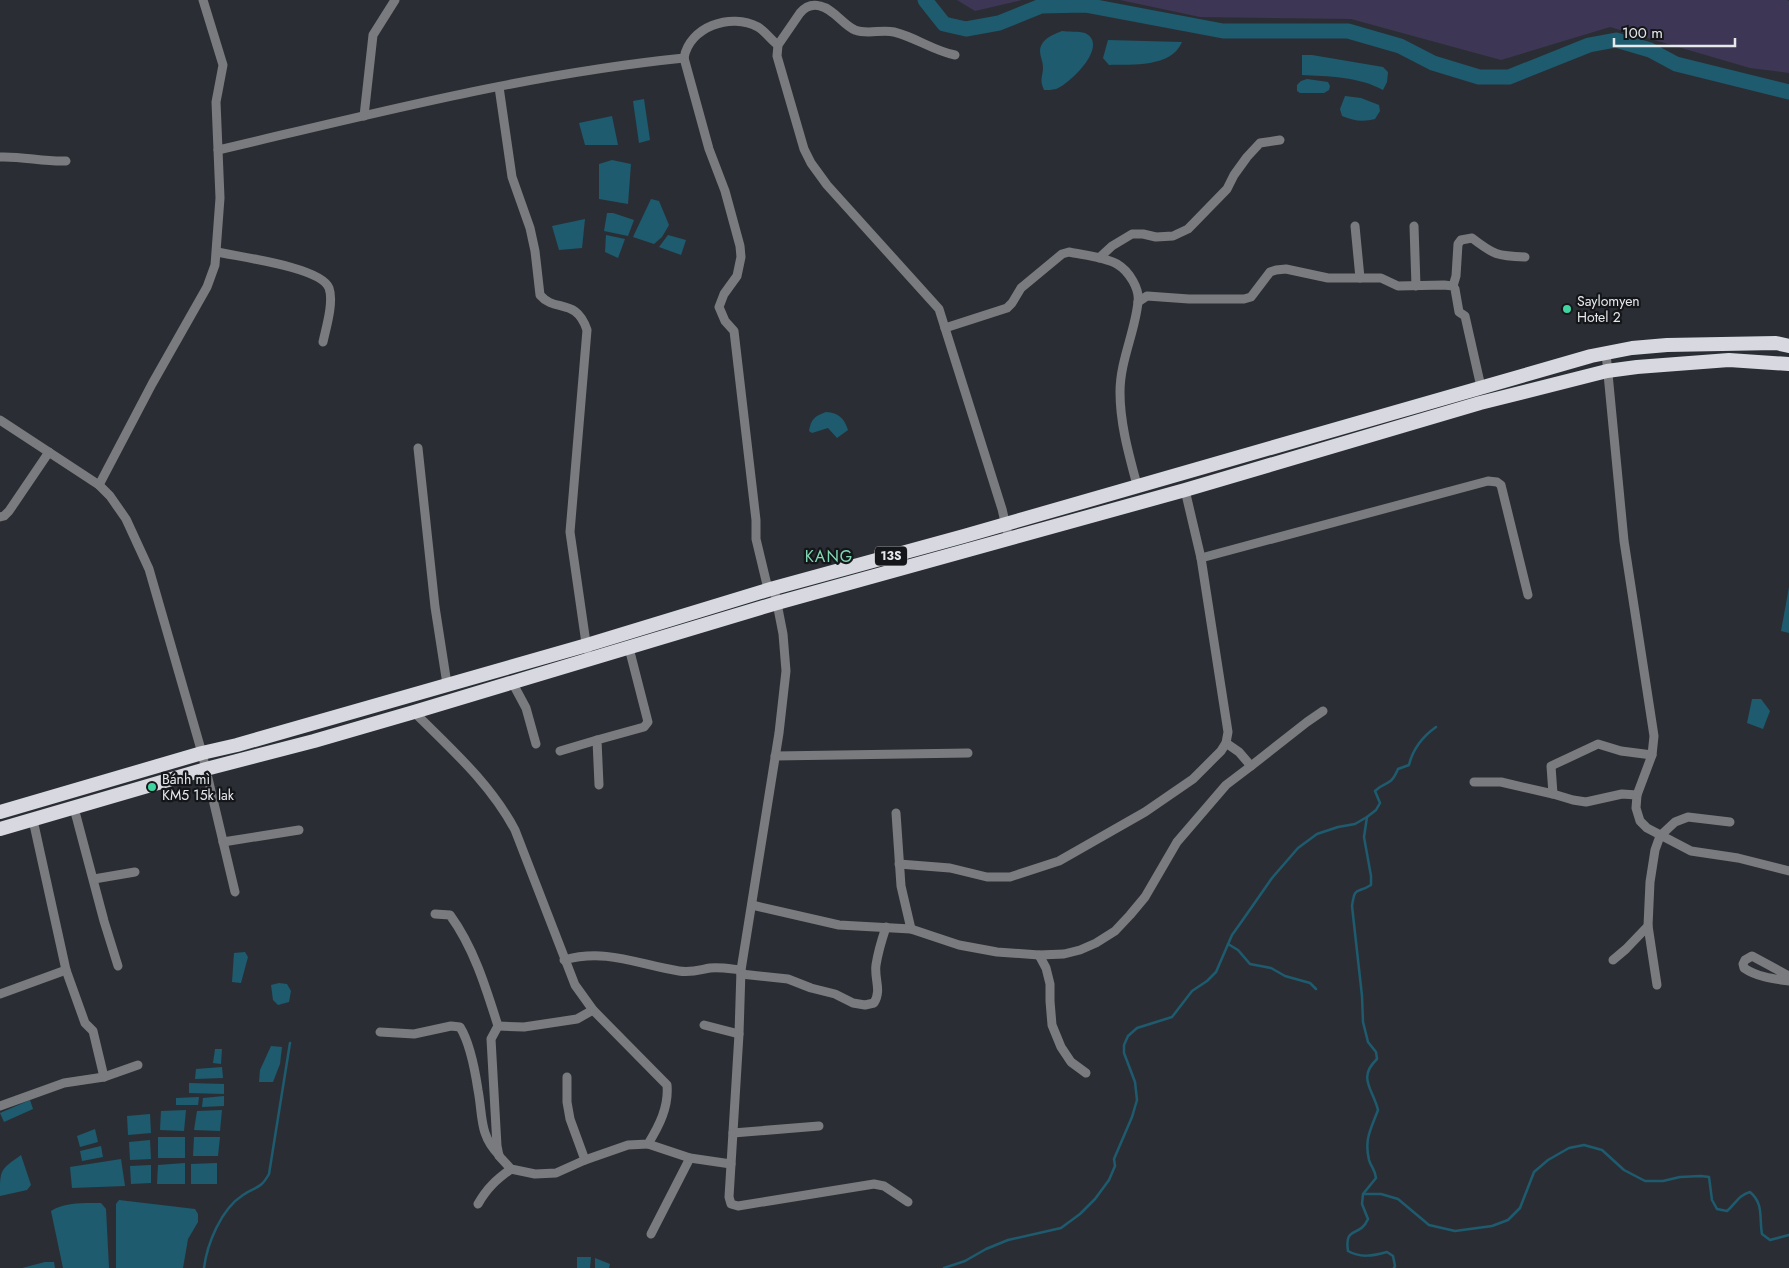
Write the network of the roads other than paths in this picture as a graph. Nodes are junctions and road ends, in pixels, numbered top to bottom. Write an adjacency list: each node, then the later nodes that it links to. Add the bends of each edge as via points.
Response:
1 (203, 0): 9 (street, via 223,65 216,102)
2 (395, 0): 7 (street, via 373,35)
3 (778, 46): 4 (street, via 804,9 820,6 853,29 870,33 894,32); 5 (street, via 759,28 745,22 717,23 689,44); 21 (street, via 777,56 798,133 810,163 827,186 936,304)
4 (955, 55)
5 (684, 58): 6 (street); 40 (street, via 740,246 738,276 724,294 719,308 724,320 734,330 756,539)
6 (499, 87): 7 (street); 43 (street, via 512,177 532,236 540,294 544,299 567,306 580,315 587,330 570,532)
7 (364, 116): 9 (street)
8 (1280, 140): 16 (street, via 1260,143 1234,174 1227,189 1188,229 1173,236 1132,234)
9 (218, 150): 14 (street, via 220,198)
10 (0, 157): 11 (street)
11 (66, 161)
12 (1355, 226): 17 (street)
13 (1414, 226): 18 (street)
14 (216, 252): 22 (street, via 288,266 325,281 331,300); 33 (street, via 207,287)
15 (1525, 257): 19 (street, via 1503,256 1486,250 1472,238 1461,240)
16 (1099, 258): 20 (street, via 1117,264 1129,275 1137,289); 21 (street, via 1069,252 1062,254 1021,288 1007,308)
17 (1360, 278): 18 (street, via 1381,278 1398,286); 20 (street, via 1328,278 1286,269 1276,270 1270,272 1251,297 1244,299 1147,296)
18 (1416, 286): 19 (street)
19 (1453, 286): 27 (street, via 1459,312 1465,316)
20 (1138, 302): 34 (street, via 1120,392 1125,441)
21 (945, 328): 37 (street)
22 (323, 342)
23 (1789, 346): 24 (highway, 13S, via 1767,343 1667,345)
24 (1606, 353): 26 (street); 27 (highway, 13S)
25 (1789, 364): 26 (highway, 13S, via 1729,360)
26 (1607, 371): 30 (highway, 13S); 56 (street, via 1624,540 1654,736)
27 (1481, 387): 28 (highway, 13S)
28 (1390, 413): 30 (highway); 34 (highway, 13S)
29 (0, 420): 32 (street)
30 (1393, 428): 35 (highway, 13S)
31 (418, 448): 47 (street, via 435,607)
32 (49, 452): 33 (street); 36 (street, via 9,511)
33 (99, 485): 54 (street, via 126,519 149,569)
34 (1137, 485): 37 (highway, 13S)
35 (1185, 490): 38 (highway, 13S); 39 (street)
36 (0, 517)
37 (1005, 524): 38 (street); 40 (highway, 13S)
38 (1009, 538): 42 (highway, 13S)
39 (1201, 558): 41 (street, via 1488,481 1497,482 1501,485); 51 (street, via 1228,732)
40 (771, 589): 42 (street); 43 (highway, 13S)
41 (1528, 595)
42 (777, 603): 44 (highway, 13S); 57 (street, via 786,671)
43 (586, 645): 45 (street); 47 (highway, 13S)
44 (629, 648): 45 (highway, 13S); 50 (street, via 648,722)
45 (589, 661): 46 (highway, 13S)
46 (512, 682): 49 (highway, 13S); 52 (street, via 526,708)
47 (447, 684): 54 (highway, 13S, via 237,745)
48 (1323, 711): 58 (street)
49 (414, 712): 59 (highway, 13S); 84 (street, via 486,785 503,808 515,830)
50 (597, 740): 53 (street); 61 (street)
51 (1226, 743): 58 (street); 73 (street, via 1193,778 1145,812 1059,861 1010,877 987,877 950,868)
52 (536, 744)
53 (560, 751)
54 (202, 752): 59 (street); 65 (highway, 13S)
55 (968, 753): 57 (street)
56 (1652, 755): 62 (street, via 1621,752 1598,744 1551,766); 63 (street)
57 (775, 756): 78 (street)
58 (1251, 766): 83 (street, via 1226,785 1177,842 1145,897 1115,931 1080,950)
59 (206, 769): 64 (highway, 13S); 72 (street)
60 (1474, 782): 62 (street, via 1501,782)
61 (599, 785)
62 (1553, 794): 63 (street, via 1586,802 1622,794)
63 (1638, 796): 71 (street, via 1636,808 1640,821)
64 (74, 808): 67 (highway, 13S); 76 (street)
65 (0, 812)
66 (896, 813): 73 (street)
67 (33, 820): 69 (highway, 13S); 87 (street)
68 (1730, 822): 71 (street, via 1688,817 1675,822)
69 (0, 829)
70 (299, 830): 72 (street)
71 (1660, 836): 74 (street, via 1691,851 1738,858); 80 (street, via 1650,882)
72 (224, 842): 77 (street)
73 (899, 864): 82 (street)
74 (1789, 871)
75 (135, 872): 76 (street)
76 (94, 879): 86 (street)
77 (235, 892)
78 (752, 905): 81 (street, via 839,925); 88 (street)
79 (435, 914): 95 (street, via 450,916 461,930 484,982)
80 (1648, 926): 85 (street); 91 (street)
81 (886, 927): 82 (street); 88 (street, via 876,968 878,985 874,1003 853,1003 788,979)
82 (911, 929): 83 (street, via 959,945)
83 (1039, 955): 99 (street, via 1050,984 1052,1025 1071,1062)
84 (564, 960): 88 (street, via 598,954 679,971 725,968); 93 (street, via 575,985)
85 (1613, 960)
86 (118, 966)
87 (66, 970): 92 (street); 100 (street, via 85,1023 94,1031)
88 (741, 972): 97 (street)
89 (1789, 976): 90 (street, via 1752,956 1743,964 1750,972)
90 (1789, 982)
91 (1657, 984)
92 (0, 994)
93 (593, 1010): 95 (street, via 577,1019 524,1027); 105 (street, via 667,1085 664,1112)
94 (704, 1025): 97 (street)
95 (498, 1026): 106 (street, via 491,1039)
96 (380, 1032): 106 (street, via 414,1034 460,1027 466,1038 486,1138)
97 (739, 1034): 104 (street)
98 (138, 1065): 100 (street)
99 (1086, 1073)
100 (104, 1077): 102 (street, via 64,1083)
101 (567, 1077): 108 (street, via 570,1119)
102 (0, 1106)
103 (819, 1126): 104 (street)
104 (733, 1133): 109 (street)
105 (648, 1144): 107 (street); 108 (street, via 628,1145)
106 (500, 1156): 110 (street)
107 (690, 1158): 109 (street); 113 (street)
108 (585, 1160): 110 (street, via 556,1173 535,1174)
109 (731, 1164): 111 (street, via 729,1197 732,1204 738,1206 874,1184 884,1186)
110 (511, 1169): 112 (street, via 486,1190)
111 (908, 1202)
112 (478, 1204)
113 (651, 1234)

